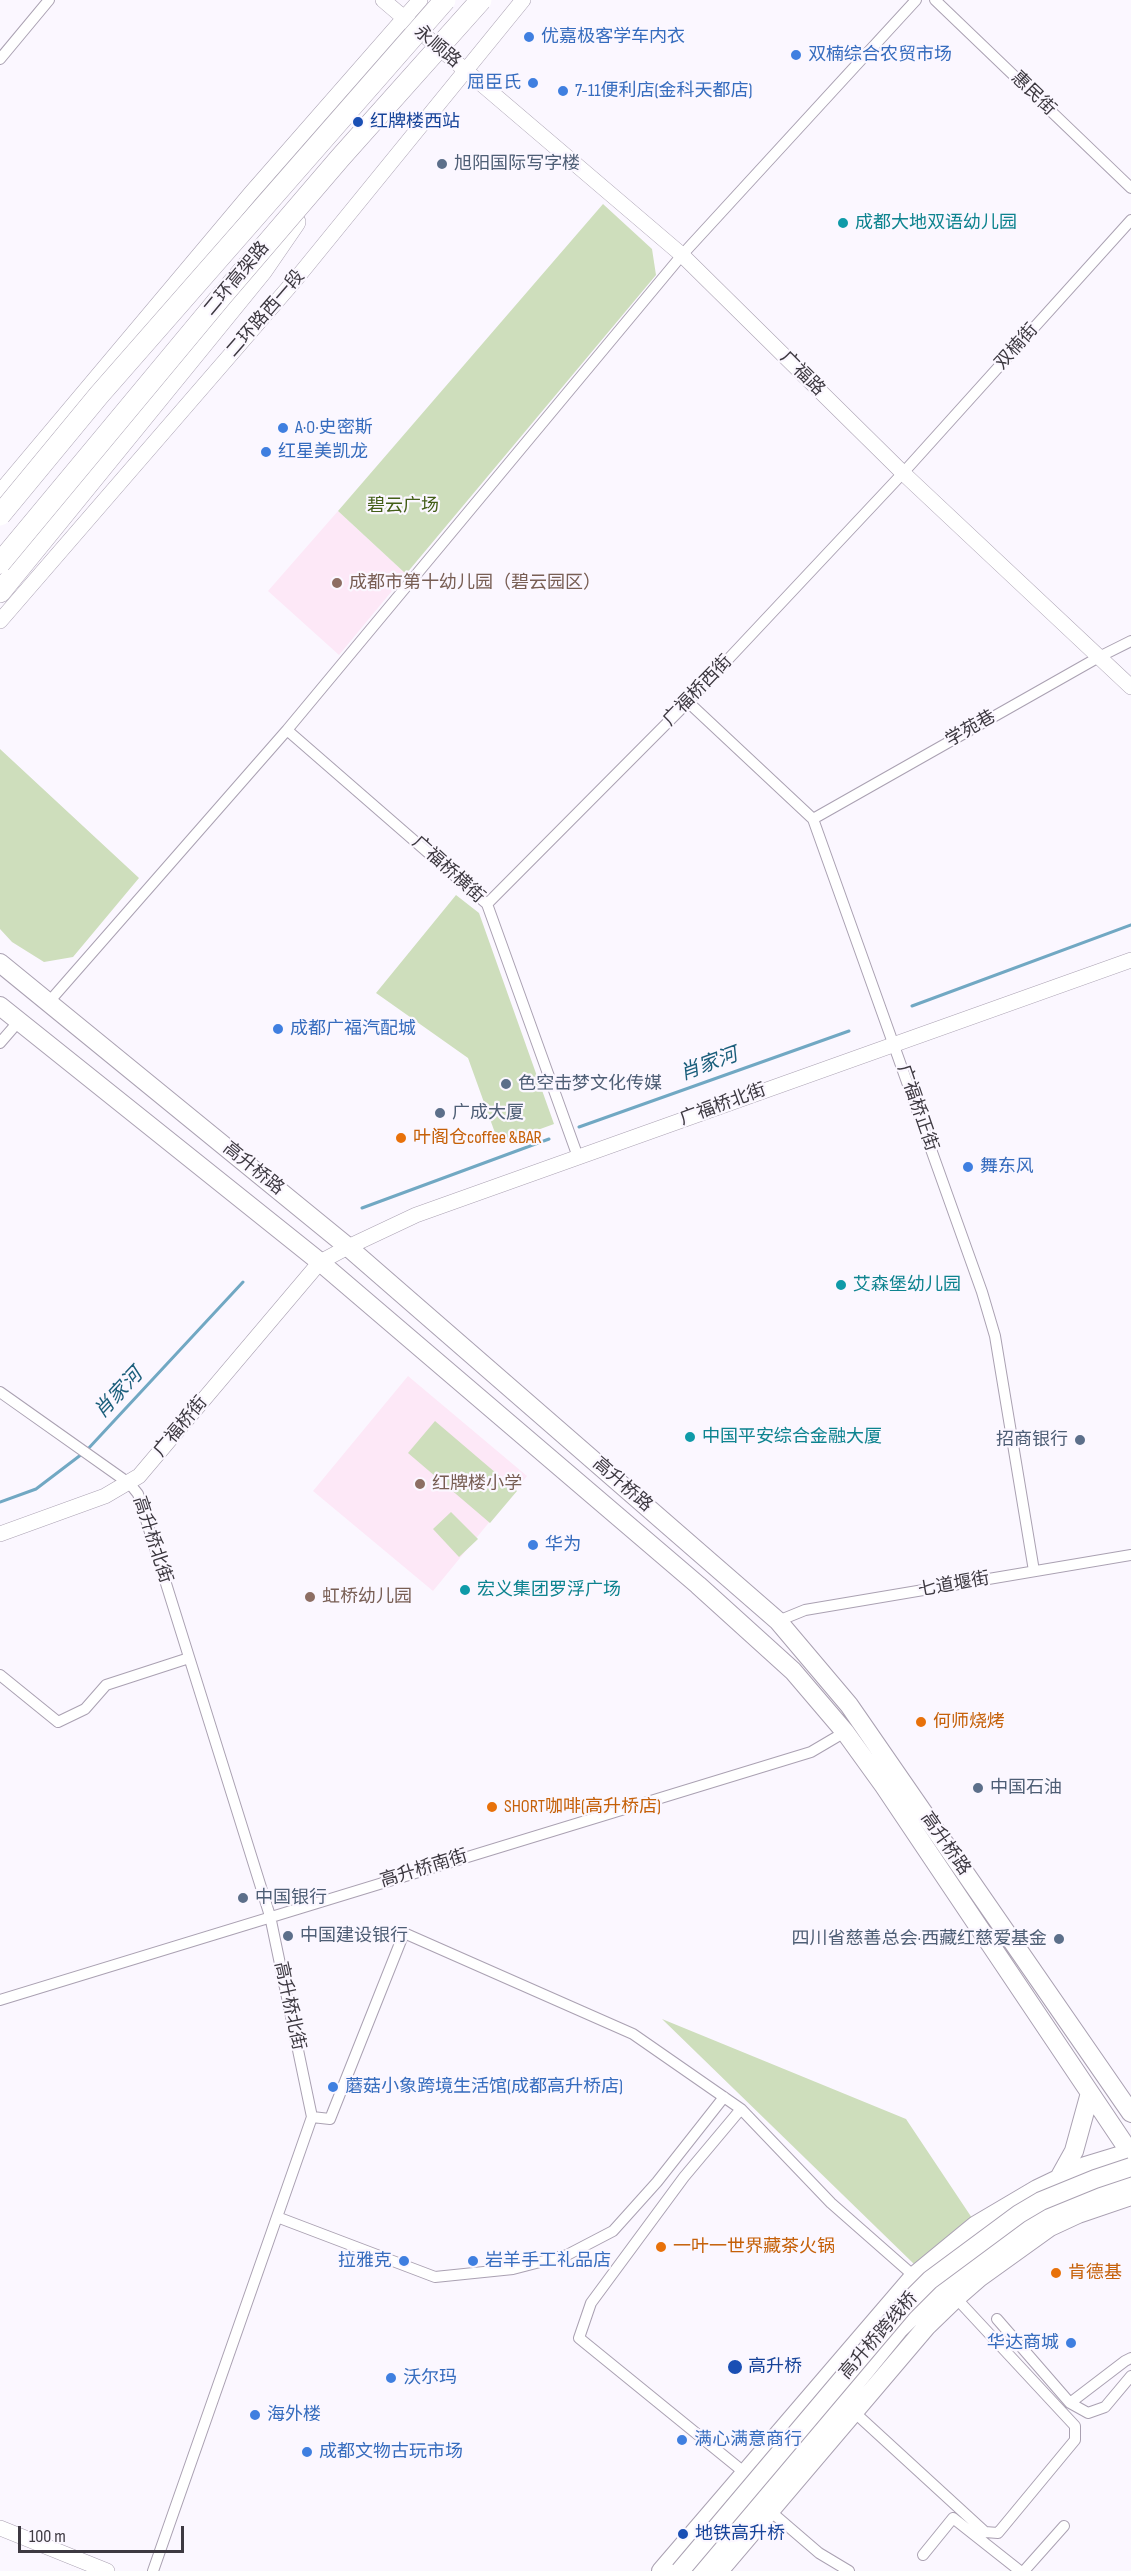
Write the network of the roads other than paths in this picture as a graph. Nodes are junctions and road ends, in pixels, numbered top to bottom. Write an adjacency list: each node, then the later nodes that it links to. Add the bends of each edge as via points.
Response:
1 (49, 0): 10 (street)
2 (383, 0): 9 (main road, 永顺路)
3 (446, 0): 18 (highway, 二环高架路, bridge, via 99,394)
4 (481, 0): 12 (highway, 二环高架路, bridge)
5 (524, 0): 11 (main road, 二环路西一段)
6 (916, 0): 15 (street)
7 (934, 0): 13 (street, 惠民街)
8 (415, 2): 9 (main road); 11 (main road)
9 (404, 19): 11 (main road, 永顺路); 17 (main road, via 251,193)
10 (0, 59)
11 (465, 70): 15 (main road, 广福路); 21 (main road, 二环路西一段, via 296,279)
12 (340, 158): 19 (highway, 二环高架路, bridge); 20 (highway, bridge, via 262,270)
13 (1131, 188)
14 (1131, 220): 16 (street, 双楠街)
15 (682, 255): 16 (main road, 广福路); 26 (street)
16 (903, 473): 23 (main road, 广福路); 25 (street, 广福桥西街)
17 (0, 492)
18 (0, 515)
19 (0, 563)
20 (0, 592)
21 (0, 621)
22 (1131, 641): 23 (street, 学苑巷)
23 (1099, 657): 24 (main road, 广福路); 27 (street, 学苑巷)
24 (1131, 687)
25 (688, 702): 27 (street, 广福桥正街); 28 (street, 广福桥西街)
26 (287, 730): 28 (street, 广福桥横街); 31 (street)
27 (813, 819): 35 (street, 广福桥正街)
28 (487, 904): 36 (street, 广福桥横街)
29 (1131, 960): 35 (main road, 广福桥北街)
30 (0, 963): 31 (main road, 高升桥路)
31 (48, 1003): 37 (main road, 高升桥路)
32 (0, 1006): 33 (main road, 高升桥路)
33 (19, 1022): 34 (street); 38 (main road, 高升桥路)
34 (0, 1043)
35 (895, 1044): 36 (main road, 广福桥北街); 43 (street, 广福桥正街, via 995,1336)
36 (578, 1157): 37 (main road, 广福桥北街, via 416,1215)
37 (348, 1247): 38 (main road, 广福桥北街); 44 (main road, 高升桥路)
38 (320, 1262): 40 (main road, 广福桥街); 47 (main road, 高升桥路, via 698,1585 793,1671)
39 (0, 1392): 40 (street, 高升桥北街)
40 (130, 1484): 41 (main road, 广福桥街); 45 (street, 高升桥北街, via 138,1494)
41 (0, 1534)
42 (1131, 1555): 43 (street, 七道堰街)
43 (1034, 1571): 44 (street, 七道堰街, via 806,1610)
44 (778, 1621): 50 (main road, 高升桥路, via 849,1705)
45 (189, 1658): 46 (street, via 106,1685 86,1709 58,1722); 48 (street, 高升桥北街)
46 (0, 1675)
47 (845, 1732): 48 (street, 高升桥南街, via 811,1752); 51 (main road, 高升桥路)
48 (270, 1916): 49 (street, 高升桥南街); 56 (street, 高升桥北街)
49 (0, 2000)
50 (1106, 2077): 52 (main road); 55 (main road, 高升桥路)
51 (1090, 2093): 57 (main road, 高升桥路); 58 (main road, via 1074,2151)
52 (1131, 2095)
53 (724, 2097): 54 (street); 56 (street, via 633,2034 404,1933 330,2119); 63 (street, via 613,2231 567,2254 513,2269 435,2277)
54 (741, 2109): 64 (street, via 831,2203); 71 (street, via 684,2176 591,2303 579,2338)
55 (1131, 2113)
56 (312, 2117): 63 (street)
57 (1131, 2156): 58 (main road, via 1085,2166); 80 (main road, 高升桥跨线桥, bridge, via 1095,2179 1018,2214 930,2280)
58 (1059, 2178): 64 (main road, via 976,2225)
59 (1131, 2180): 81 (main road, 高升桥跨线桥, via 1099,2190 1027,2226 940,2289 899,2329)
60 (1131, 2196): 61 (main road)
61 (1103, 2205): 62 (main road); 65 (main road, via 1050,2227)
62 (1131, 2207)
63 (277, 2217): 78 (street)
64 (914, 2276): 71 (main road)
65 (956, 2298): 70 (main road); 70 (street, via 1075,2426 1075,2440 998,2533 985,2532)
66 (997, 2319): 69 (street)
67 (1131, 2358): 69 (street)
68 (1131, 2376): 69 (street, via 1105,2407 1088,2413)
69 (1070, 2403)
70 (853, 2411): 72 (main road)
71 (745, 2473): 79 (main road)
72 (769, 2510): 82 (main road); 83 (street, via 819,2553)
73 (1064, 2526): 84 (street)
74 (0, 2528): 76 (main road)
75 (923, 2555): 84 (street, via 952,2518)
76 (88, 2568): 77 (main road)
77 (107, 2571)
78 (153, 2571)
79 (661, 2571)
80 (680, 2571)
81 (702, 2571)
82 (719, 2571)
83 (849, 2571)
84 (1022, 2571)

